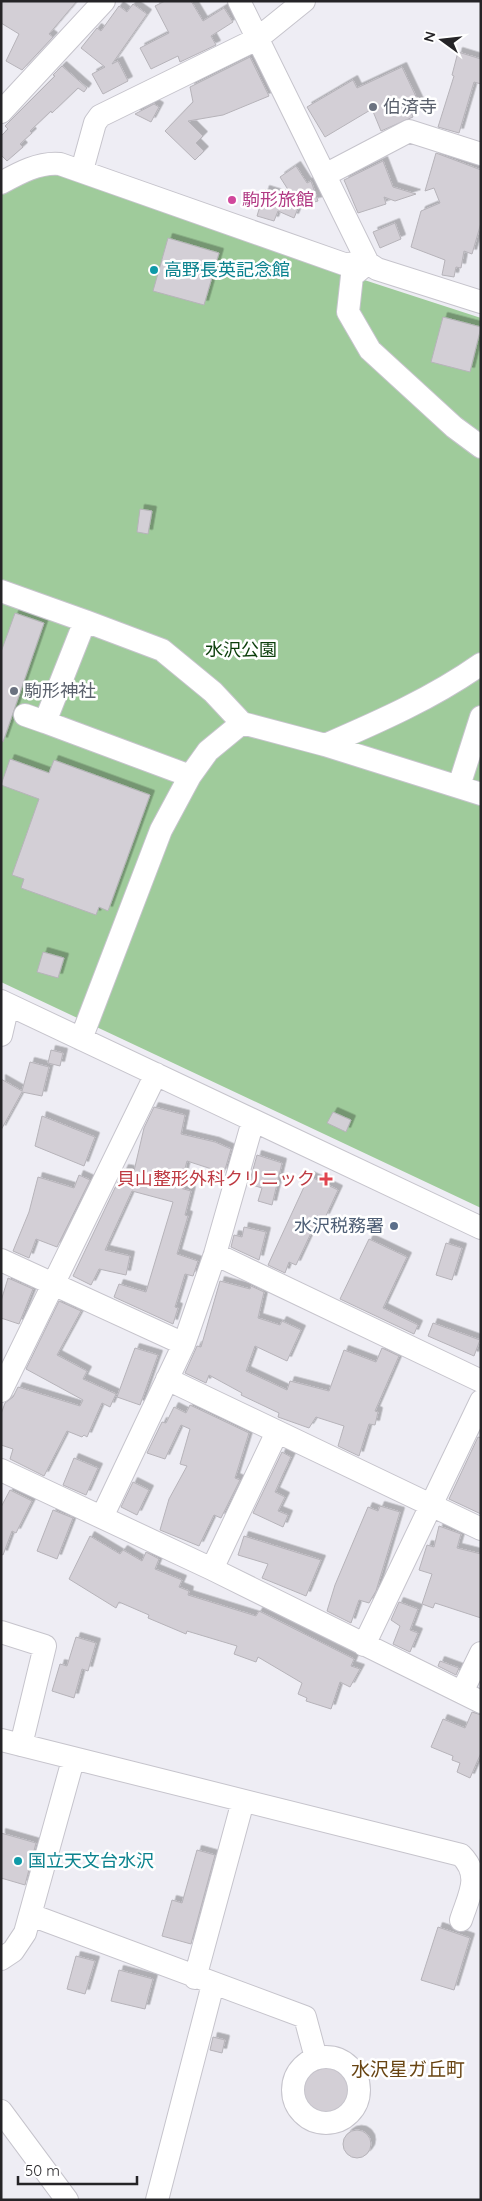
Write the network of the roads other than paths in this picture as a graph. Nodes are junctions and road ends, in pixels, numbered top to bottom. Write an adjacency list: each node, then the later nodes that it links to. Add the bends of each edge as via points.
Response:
1 (104, 1): 5 (street)
2 (239, 1): 4 (street)
3 (304, 1): 4 (street)
4 (257, 39): 7 (street, via 100,116); 8 (street)
5 (1, 112)
6 (481, 154): 8 (street, via 409,132)
7 (82, 170): 9 (street, via 50,163); 10 (street, via 344,264)
8 (325, 175): 10 (street)
9 (1, 183)
10 (368, 263): 11 (street, via 377,269); 12 (street, via 352,276 348,312 370,350)
11 (481, 302)
12 (481, 447)
13 (1, 591): 14 (street)
14 (85, 620): 17 (street, via 162,650 213,692); 19 (street, via 35,719)
15 (481, 664): 18 (street, via 412,705)
16 (481, 717): 20 (street)
17 (242, 723): 18 (street); 19 (street, via 208,751)
18 (325, 746): 20 (street)
19 (190, 776): 24 (street, via 161,830)
20 (459, 786): 21 (street)
21 (481, 794)
22 (5, 1003): 23 (street); 24 (street)
23 (1, 1035)
24 (81, 1039): 25 (street)
25 (156, 1074): 26 (street); 30 (street)
26 (252, 1121): 27 (street); 28 (street)
27 (481, 1228)
28 (215, 1254): 31 (street); 33 (street)
29 (1, 1260): 30 (street)
30 (55, 1284): 31 (street); 34 (street)
31 (184, 1344): 32 (street)
32 (167, 1379): 36 (street); 39 (street)
33 (481, 1381)
34 (1, 1391)
35 (481, 1401): 38 (street)
36 (277, 1432): 38 (street); 41 (street)
37 (1, 1470): 39 (street)
38 (433, 1504): 40 (street); 43 (street)
39 (102, 1517): 41 (street)
40 (481, 1529)
41 (212, 1570): 43 (street)
42 (1, 1632): 46 (street, via 45,1646)
43 (364, 1645): 45 (street)
44 (481, 1653): 45 (street)
45 (471, 1697)
46 (11, 1743): 47 (street)
47 (73, 1760): 48 (street); 49 (street)
48 (243, 1801): 50 (street, via 461,1855 471,1865 474,1882); 52 (street)
49 (31, 1915): 51 (street, via 25,1933 13,1951); 52 (street)
50 (461, 1920)
51 (1, 1960)
52 (204, 1981): 53 (street, via 305,2016); 56 (street)
53 (316, 2058)
54 (1, 2111): 55 (street)
55 (67, 2200)
56 (156, 2200)

